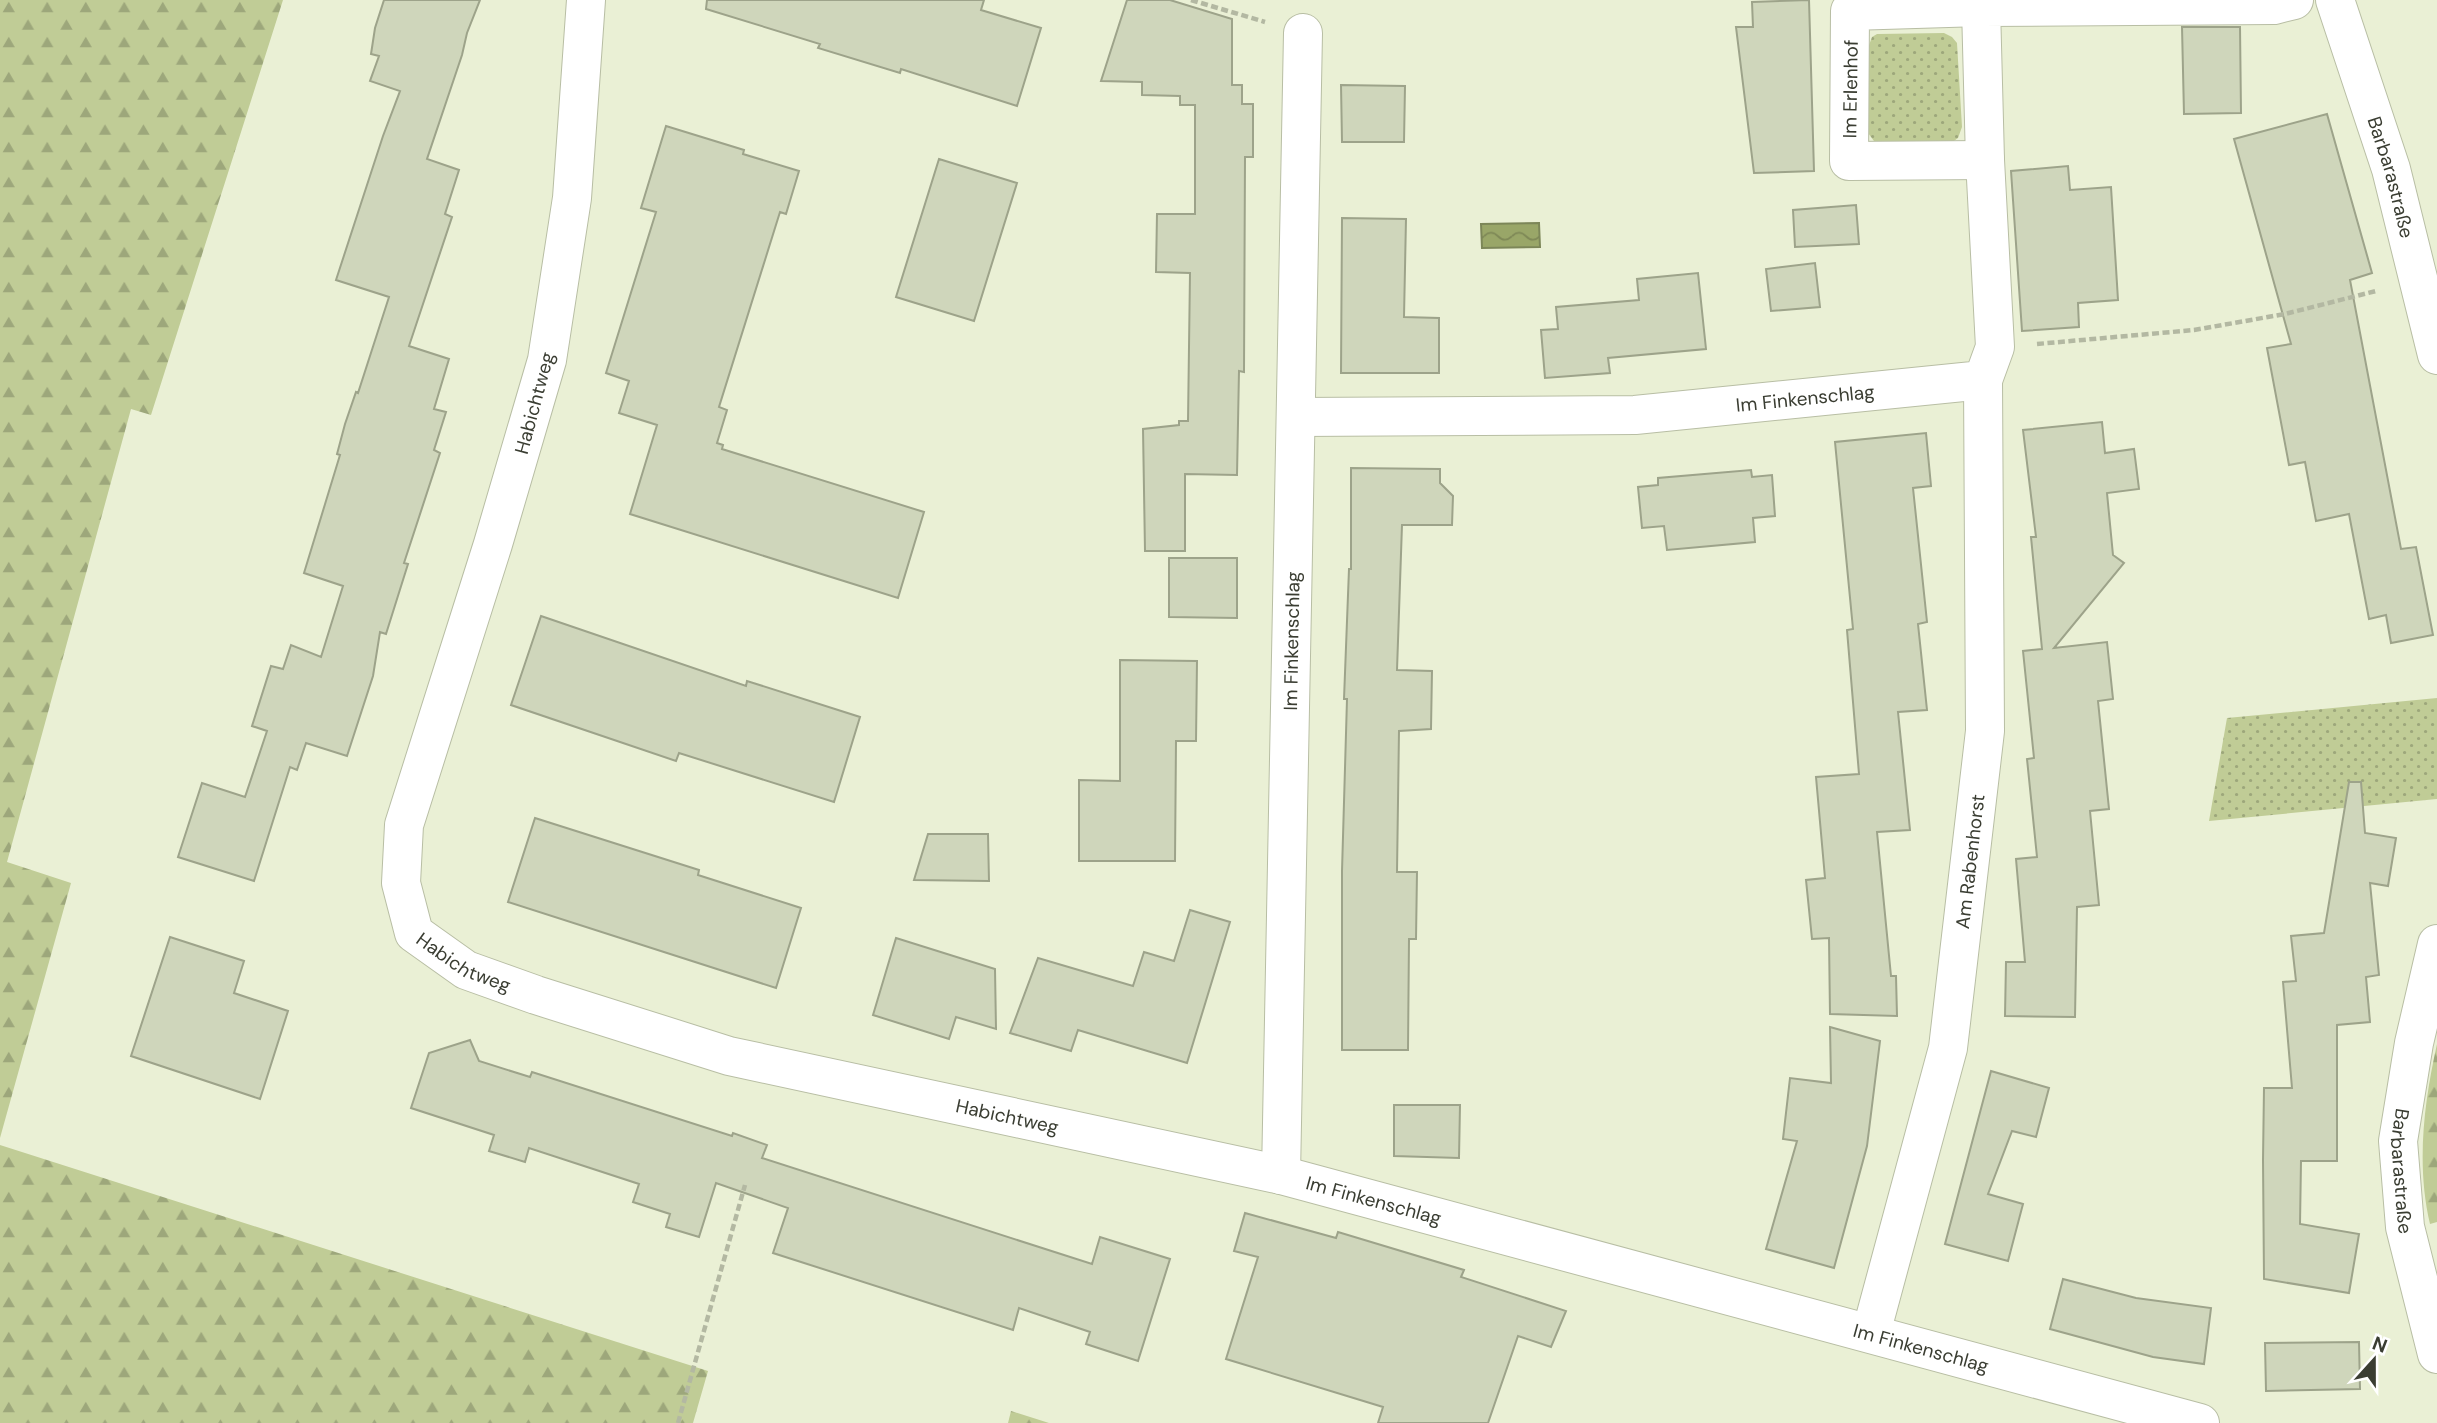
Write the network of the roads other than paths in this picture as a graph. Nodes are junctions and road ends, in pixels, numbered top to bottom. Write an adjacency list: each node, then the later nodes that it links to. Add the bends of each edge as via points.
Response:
1 (586, 0): 11 (street, Habichtweg, via 572,198 547,360 404,825 401,883 414,933 466,970 729,1056)
2 (2294, 0): 4 (street, Im Erlenhof, via 2274,5)
3 (2335, 0): 7 (street, Barbarastraße, via 2391,169)
4 (1981, 7): 6 (street); 6 (street, Im Erlenhof, via 1850,10 1849,161)
5 (1303, 33): 9 (street, Im Finkenschlag)
6 (1985, 160): 8 (street)
7 (2437, 355)
8 (1989, 364): 9 (street, Im Finkenschlag, via 1635,415); 12 (street, Am Rabenhorst, via 1985,731 1948,1048)
9 (1297, 417): 11 (street, Im Finkenschlag)
10 (2437, 944): 13 (street, Barbarastraße, via 2414,1043 2399,1141 2405,1227)
11 (1281, 1175): 12 (street, Im Finkenschlag)
12 (1871, 1333): 14 (street, Im Finkenschlag)
13 (2437, 1354)
14 (2200, 1423)

